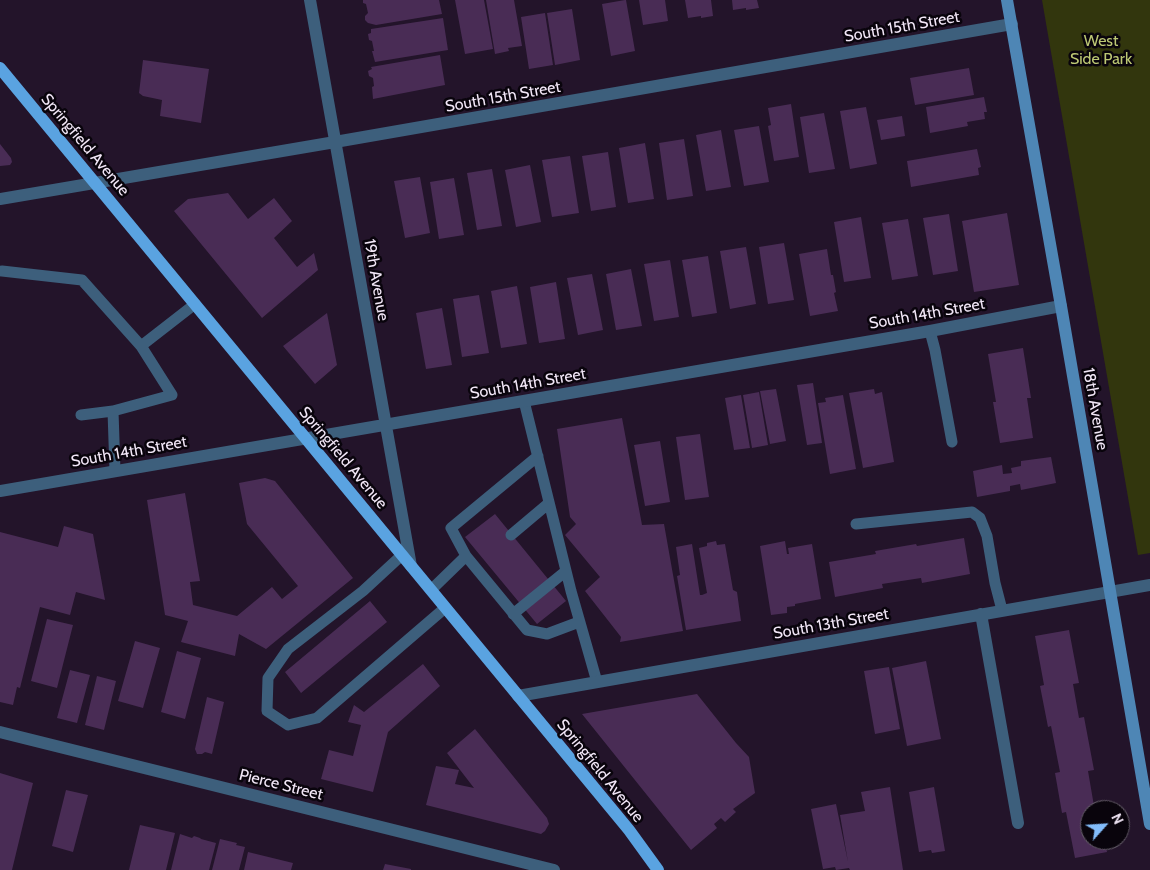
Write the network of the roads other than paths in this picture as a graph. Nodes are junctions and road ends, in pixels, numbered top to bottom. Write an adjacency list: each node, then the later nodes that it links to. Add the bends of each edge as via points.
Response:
1 (310, 0): 5 (street, 19th Avenue)
2 (1008, 0): 3 (main road, 18th Avenue)
3 (1012, 24): 5 (street, South 15th Street); 10 (main road, 18th Avenue)
4 (0, 68): 6 (main road, Springfield Avenue)
5 (335, 142): 6 (street, South 15th Street); 16 (street, 19th Avenue)
6 (95, 182): 7 (street, South 15th Street); 9 (main road, Springfield Avenue)
7 (0, 199)
8 (2, 270): 12 (lane, via 82,280)
9 (195, 304): 12 (lane); 17 (main road, Springfield Avenue)
10 (1061, 306): 11 (street, South 14th Street); 31 (main road, 18th Avenue)
11 (930, 331): 13 (street, South 14th Street); 18 (lane)
12 (141, 346): 14 (lane, via 172,395)
13 (524, 401): 16 (street, South 14th Street); 19 (lane)
14 (112, 412): 15 (lane); 20 (lane)
15 (80, 415)
16 (386, 425): 17 (street, South 14th Street); 27 (street, 19th Avenue)
17 (306, 439): 20 (street, South 14th Street); 25 (main road, Springfield Avenue)
18 (952, 442)
19 (538, 456): 22 (lane); 26 (lane, via 451,528)
20 (115, 471): 21 (street, South 14th Street)
21 (0, 491)
22 (549, 503): 24 (lane); 28 (lane)
23 (856, 524): 33 (lane, via 972,512 980,518 988,536)
24 (512, 535)
25 (402, 555): 27 (main road, Springfield Avenue); 32 (lane, via 365,590 288,649 268,678 268,711 288,726 317,718)
26 (466, 556): 30 (lane); 34 (lane, via 479,562)
27 (411, 566): 30 (main road, Springfield Avenue)
28 (566, 571): 34 (lane); 36 (lane)
29 (1150, 585): 31 (street, South 13th Street)
30 (431, 590): 32 (main road, Springfield Avenue)
31 (1110, 592): 33 (street, South 13th Street); 41 (main road, 18th Avenue)
32 (445, 608): 38 (main road, Springfield Avenue)
33 (1002, 610): 35 (street, South 13th Street)
34 (514, 614): 36 (lane, via 527,630 547,634)
35 (981, 614): 37 (street, South 13th Street); 40 (street)
36 (580, 622): 37 (lane)
37 (597, 682): 38 (street, South 13th Street)
38 (518, 696): 43 (main road, Springfield Avenue)
39 (0, 732): 42 (street, Pierce Street)
40 (1018, 822)
41 (1150, 824)
42 (554, 870)
43 (658, 870)

